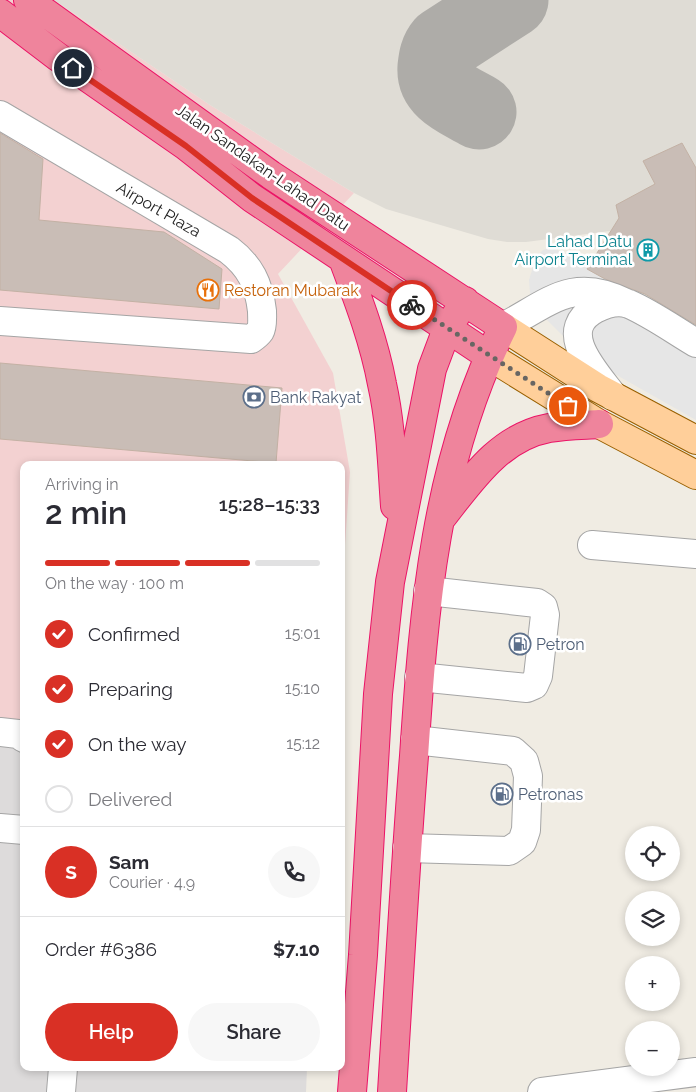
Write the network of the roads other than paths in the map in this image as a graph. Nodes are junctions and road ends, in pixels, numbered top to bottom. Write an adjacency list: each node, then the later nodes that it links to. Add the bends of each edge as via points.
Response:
1 (28, 0): 5 (highway, Jalan Sandakan-Lahad Datu, via 271,175)
2 (0, 13): 4 (highway, Jalan Sandakan-Lahad Datu, via 58,58 186,146 252,198)
3 (0, 115): 7 (street, Airport Plaza, via 243,261 254,278 262,317 260,331 251,339)
4 (342, 259): 9 (highway, Jalan Sandakan-Lahad Datu); 18 (highway, via 372,342 382,383 391,436)
5 (465, 301): 8 (highway, Jalan Sandakan-Lahad Datu); 9 (highway)
6 (628, 304): 8 (street, via 602,292 572,292); 10 (street); 12 (street, via 607,304 589,313 582,320 577,336 578,344)
7 (0, 321)
8 (503, 327): 11 (highway); 12 (main road)
9 (447, 329): 11 (highway, Jalan Sandakan-Lahad Datu); 18 (highway, via 430,378)
10 (696, 343)
11 (489, 356): 13 (main road); 16 (highway, via 456,445)
12 (613, 396): 14 (main road)
13 (599, 424): 15 (main road); 16 (highway, via 549,428 522,436 480,468)
14 (696, 440)
15 (696, 475)
16 (439, 521): 20 (highway)
17 (592, 545): 19 (street)
18 (396, 550): 31 (highway, via 378,694)
19 (696, 554)
20 (428, 591): 21 (highway); 21 (street, via 537,603 543,607 545,615 538,676 534,685 527,688)
21 (419, 677): 24 (highway)
22 (0, 732): 23 (street)
23 (20, 735)
24 (415, 740): 27 (highway); 27 (street, via 513,751 524,761 528,776 526,830 522,842 509,851)
25 (0, 828): 26 (street)
26 (20, 830)
27 (407, 848): 32 (highway)
28 (63, 1071): 30 (street)
29 (696, 1072): 33 (street)
30 (61, 1092)
31 (352, 1092)
32 (392, 1092)
33 (542, 1092)

